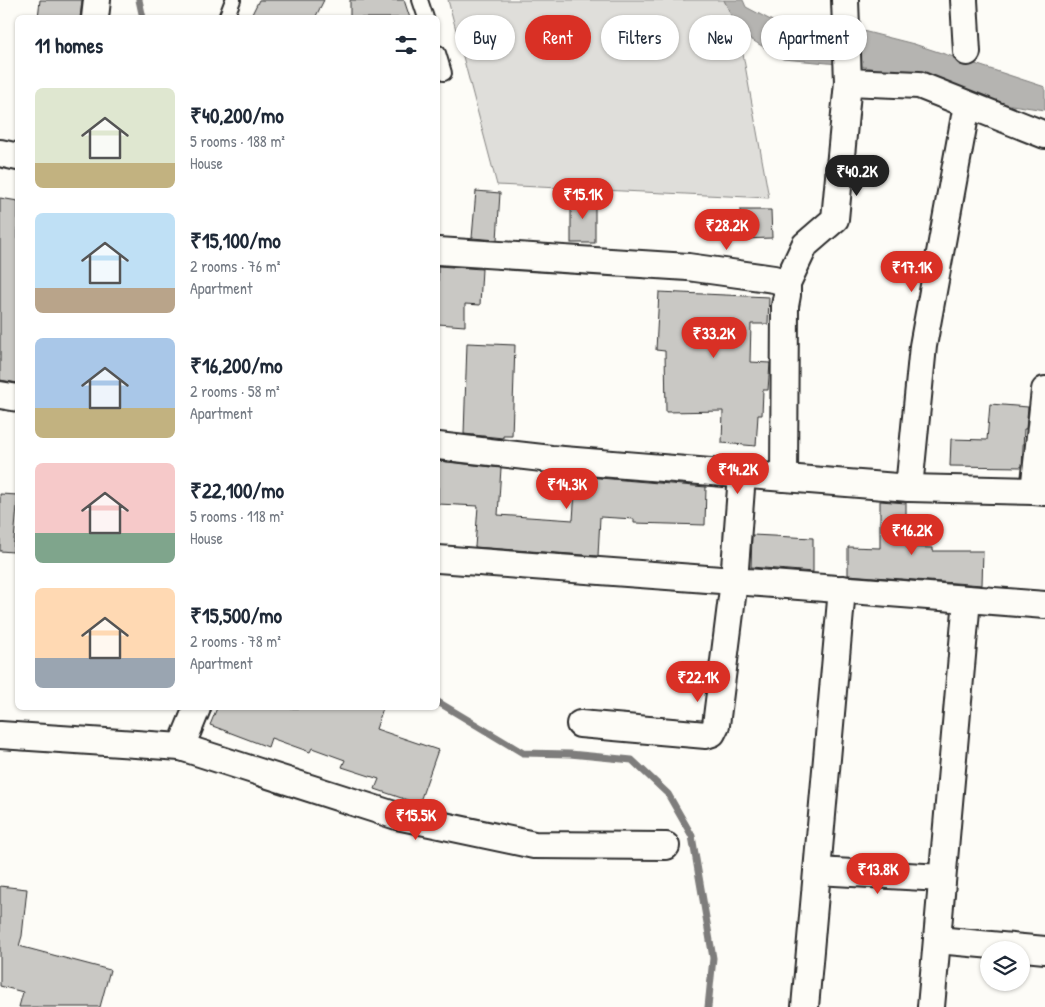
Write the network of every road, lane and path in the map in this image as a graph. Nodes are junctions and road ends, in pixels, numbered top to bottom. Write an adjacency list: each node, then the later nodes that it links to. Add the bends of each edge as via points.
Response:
1 (97, 0): 6 (street)
2 (233, 0): 7 (lane)
3 (420, 0): 8 (lane)
4 (846, 0): 11 (street)
5 (964, 0): 9 (street)
6 (95, 15)
7 (227, 15)
8 (425, 15)
9 (967, 52)
10 (440, 60): 12 (lane)
11 (848, 64): 13 (street, via 919,85); 18 (street, via 834,219 805,245)
12 (444, 73)
13 (967, 105): 14 (street); 25 (street, via 924,346)
14 (1045, 135)
15 (0, 153): 16 (street)
16 (15, 157)
17 (440, 251): 18 (street, via 688,267)
18 (787, 283): 24 (street)
19 (1045, 390): 26 (street)
20 (0, 395): 21 (street)
21 (15, 398)
22 (440, 446): 23 (street)
23 (742, 475): 24 (street); 28 (street)
24 (784, 478): 25 (street)
25 (910, 488): 26 (street)
26 (1039, 492)
27 (440, 559): 28 (street)
28 (734, 581): 29 (street); 33 (street, via 716,725 712,733)
29 (842, 589): 30 (street); 37 (street)
30 (967, 599): 31 (street); 38 (street)
31 (1045, 605)
32 (195, 710): 35 (street)
33 (580, 724)
34 (0, 735): 35 (street)
35 (180, 747): 36 (street, via 397,816 534,845)
36 (666, 846)
37 (817, 871): 38 (street); 41 (street)
38 (942, 878): 39 (street)
39 (937, 940): 40 (street); 42 (street)
40 (1045, 950)
41 (805, 1007)
42 (931, 1007)

